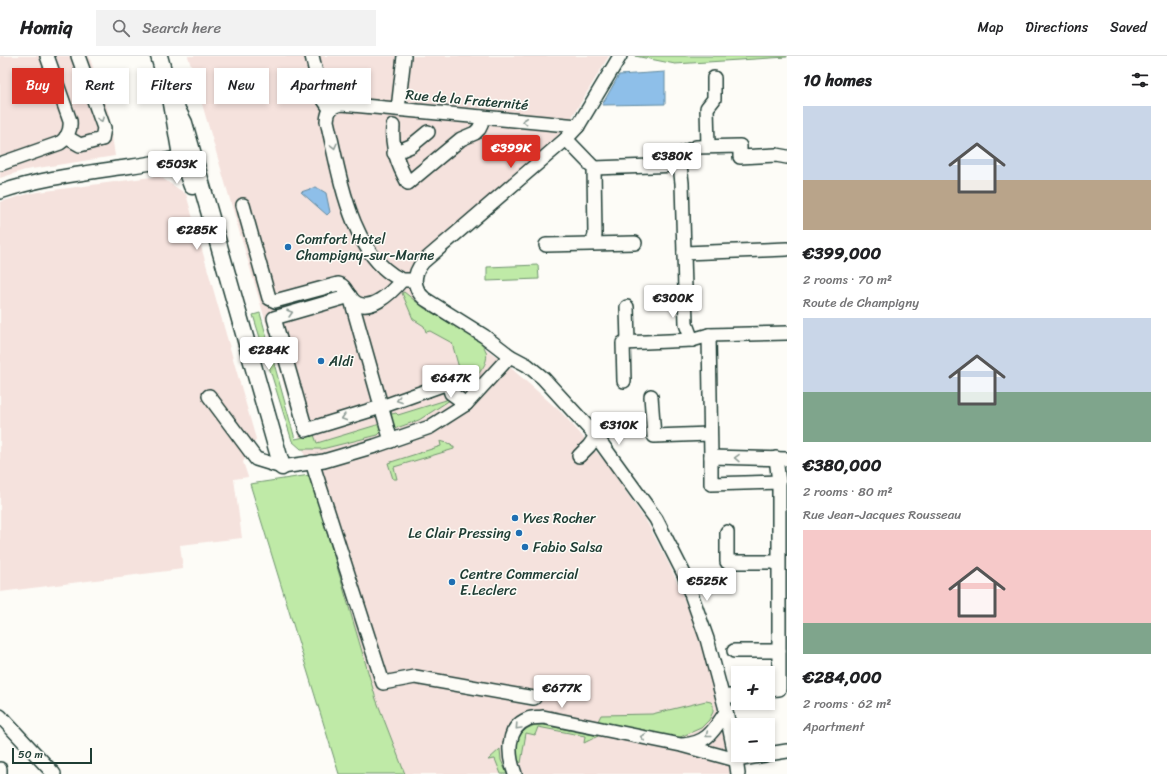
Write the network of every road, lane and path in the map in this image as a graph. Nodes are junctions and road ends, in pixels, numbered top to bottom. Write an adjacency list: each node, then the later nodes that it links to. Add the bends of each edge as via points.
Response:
1 (47, 56): 14 (street, via 70,121 71,127)
2 (78, 56): 14 (street, one-way to 14, via 104,128 102,139 80,145)
3 (159, 56): 17 (main road, via 171,98 184,123)
4 (312, 56): 8 (street, via 322,97)
5 (404, 56): 9 (street)
6 (620, 56): 12 (street)
7 (714, 78): 16 (street, via 714,98 707,108)
8 (330, 109): 9 (street, Rue de la Fraternité, via 342,104); 32 (street, one-way to 32, via 327,121 354,223 368,250 394,277)
9 (398, 109): 10 (street, Rue de la Fraternité)
10 (481, 117): 12 (street, Rue de la Fraternité, one-way to 10); 18 (street, via 481,125 475,133 461,139 408,183)
11 (393, 126): 18 (street)
12 (578, 126): 15 (street)
13 (428, 132): 18 (street, via 411,146)
14 (66, 137): 20 (street, via 56,144)
15 (566, 139): 22 (street); 33 (street, via 423,262)
16 (708, 146): 19 (street, via 740,146 740,157); 21 (street, via 696,146 683,153)
17 (187, 153): 23 (street, via 161,162 33,182); 24 (main road); 28 (main road, via 206,214)
18 (394, 153)
19 (787, 157)
20 (0, 164)
21 (680, 165): 22 (street); 31 (street)
22 (594, 168): 27 (street, via 595,235)
23 (0, 192)
24 (202, 204): 28 (main road); 34 (main road, via 209,242)
25 (243, 205): 35 (street, via 270,300 293,297 338,284 343,285)
26 (635, 242): 27 (street)
27 (592, 243): 29 (street)
28 (219, 245): 34 (main road)
29 (546, 245)
30 (787, 249): 31 (street)
31 (684, 253): 39 (street, via 686,324)
32 (402, 280): 33 (street); 35 (street, via 386,297 376,302 358,304)
33 (415, 280): 41 (street, via 417,289 425,299 484,336)
34 (230, 284): 54 (main road)
35 (350, 296): 46 (street); 46 (street, one-way to 35, via 306,430 274,318)
36 (627, 307): 40 (street)
37 (787, 333): 38 (street)
38 (709, 335): 39 (street); 47 (street)
39 (692, 340): 40 (street)
40 (628, 342): 42 (street, via 623,343)
41 (510, 356): 45 (street); 48 (street, via 543,378)
42 (624, 381)
43 (209, 396): 54 (street, via 256,459)
44 (651, 396): 47 (street, via 654,436)
45 (466, 404): 46 (street, one-way to 46, via 451,393 448,383); 49 (street, via 430,427)
46 (381, 407): 49 (street)
47 (710, 434): 51 (street)
48 (596, 436): 50 (street); 62 (street, via 656,519 684,574 707,639)
49 (391, 441): 53 (street)
50 (579, 456)
51 (711, 457): 52 (street, one-way to 51); 55 (street, via 711,484)
52 (782, 459): 55 (street)
53 (312, 462): 54 (street); 63 (street, via 382,683 415,677)
54 (282, 467)
55 (779, 482): 57 (street)
56 (727, 532): 57 (street, via 727,562)
57 (778, 562): 59 (street)
58 (734, 651): 59 (street)
59 (779, 651): 60 (street, via 779,689)
60 (775, 689)
61 (731, 696): 62 (street)
62 (723, 697): 64 (street)
63 (534, 698)
64 (726, 712): 66 (street); 67 (street, one-way to 67, via 710,735 693,744)
65 (0, 716): 74 (street)
66 (731, 736)
67 (681, 745): 70 (street); 75 (street, one-way to 75, via 544,718 528,718 512,733 509,748)
68 (787, 751): 69 (street)
69 (775, 753)
70 (731, 759)
71 (736, 762): 76 (street)
72 (0, 769): 73 (street)
73 (0, 774)
74 (54, 774)
75 (515, 774)
76 (738, 774)

